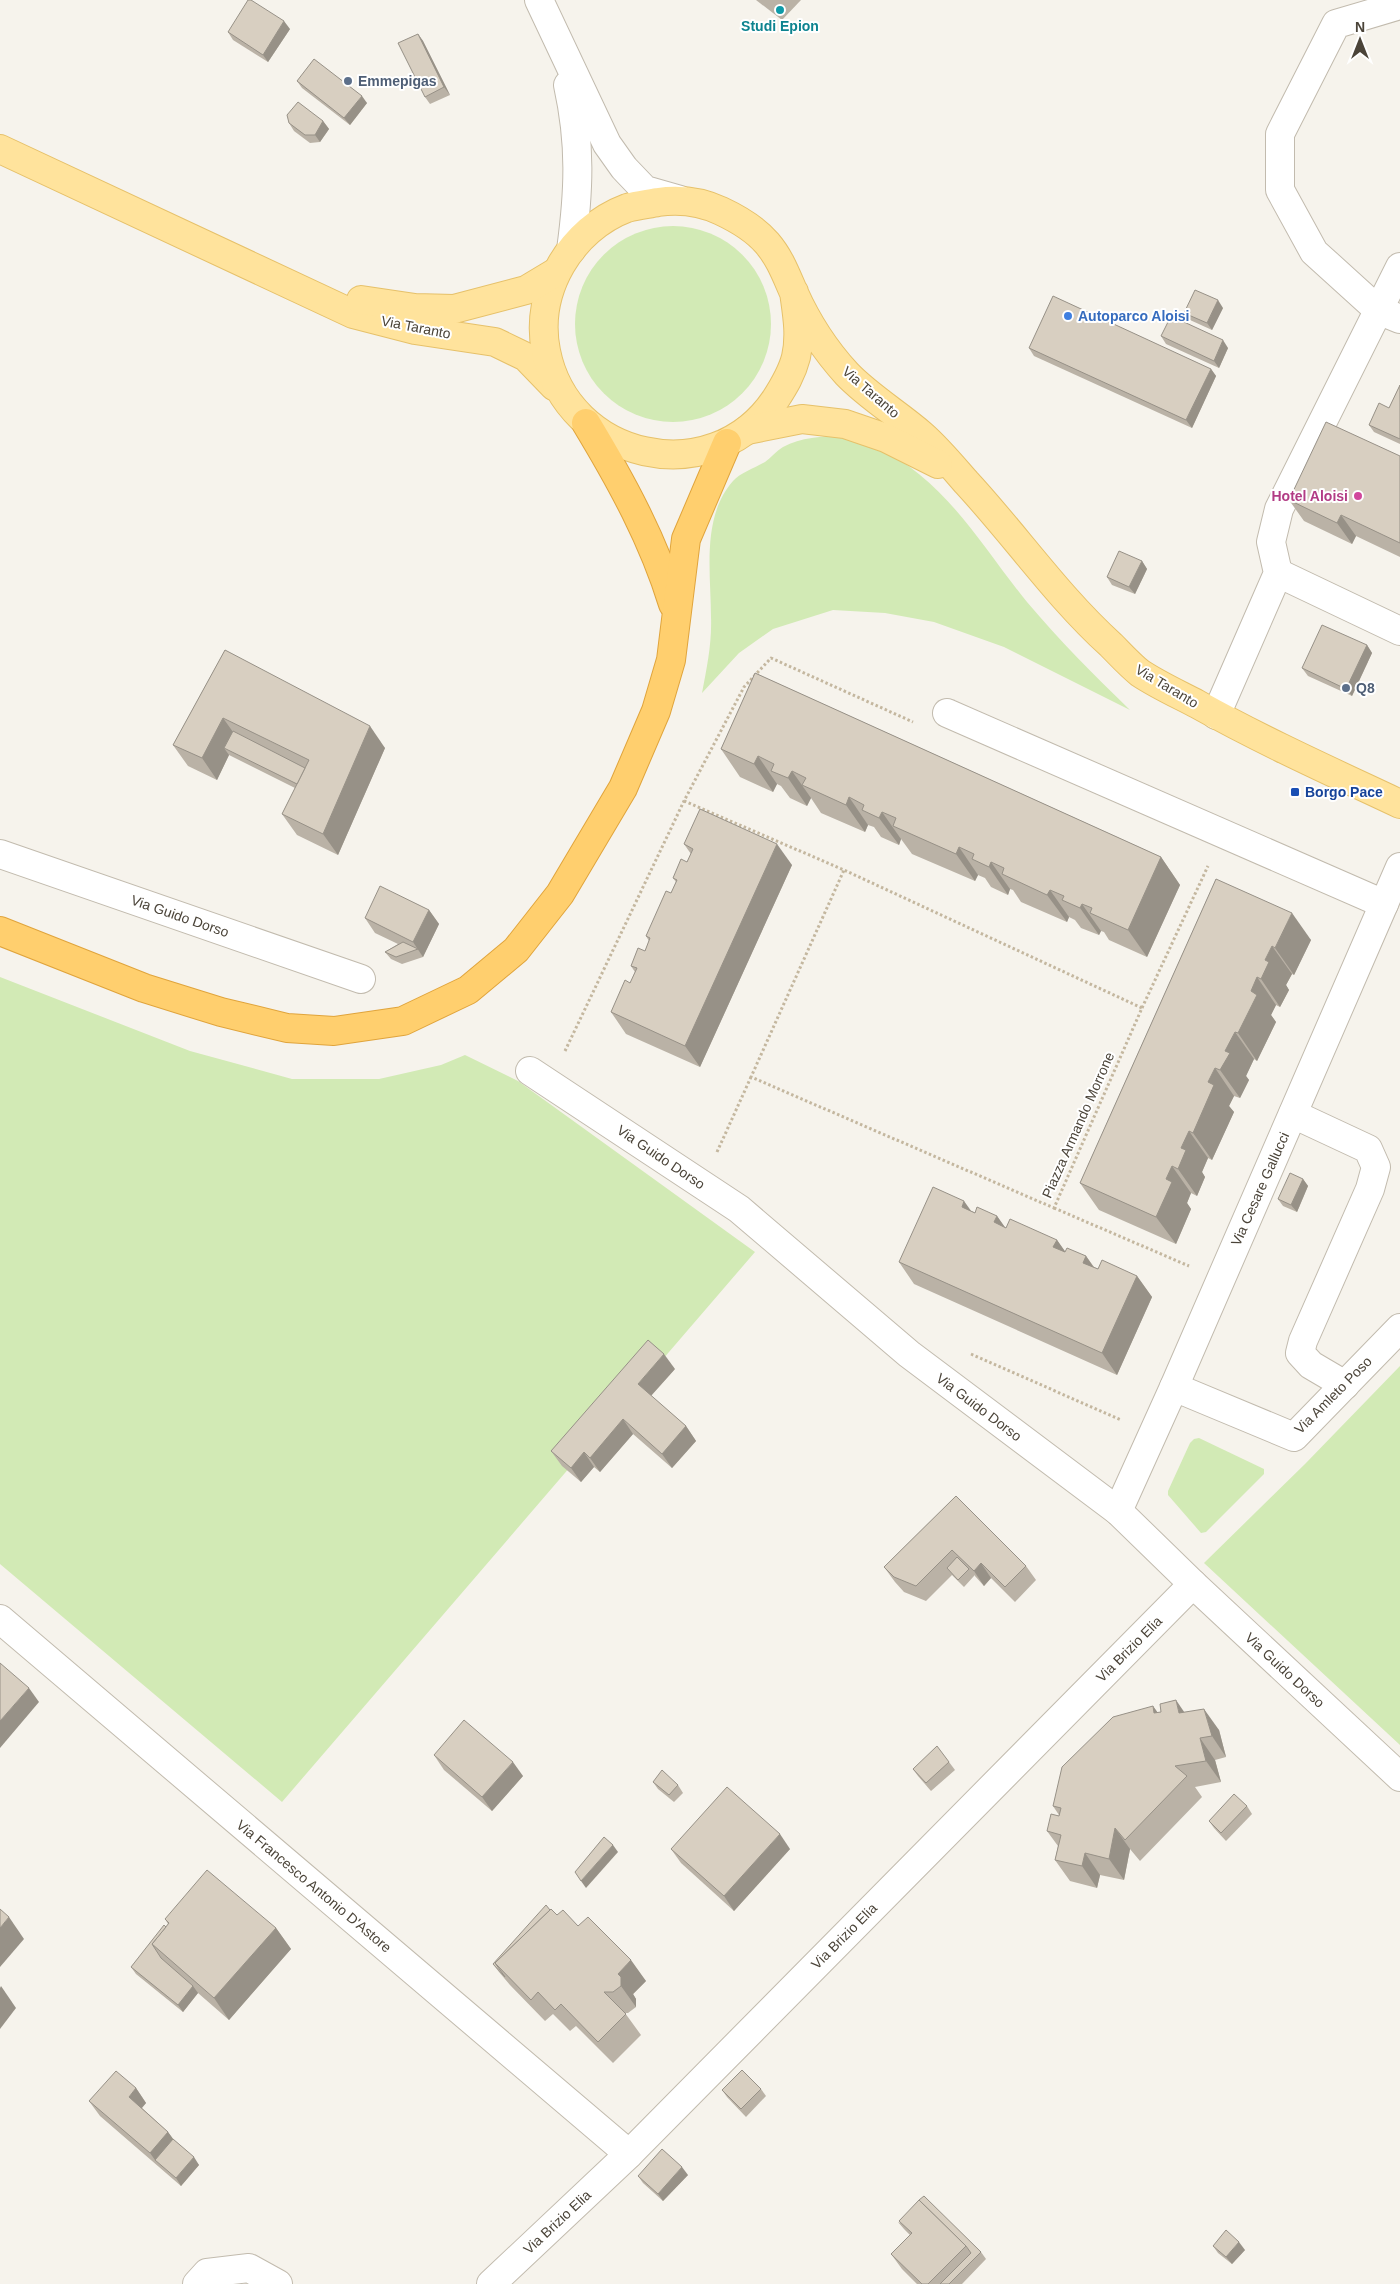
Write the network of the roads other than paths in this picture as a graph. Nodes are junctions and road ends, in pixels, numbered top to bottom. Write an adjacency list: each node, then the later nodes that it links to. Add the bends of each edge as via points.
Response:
1 (539, 0): 3 (street)
2 (1400, 5): 11 (street, via 1336,24 1280,134 1280,190 1314,252)
3 (561, 50): 5 (street, via 607,144 624,168 645,190); 6 (street, via 578,145)
4 (0, 149): 8 (main road, Via Taranto)
5 (684, 201): 6 (main road, Via Taranto, via 631,207 589,230); 10 (main road, Via Taranto, via 718,209 747,225 766,242 780,261)
6 (571, 250): 9 (main road, Via Taranto)
7 (1400, 267): 11 (street)
8 (261, 270): 9 (main road, Via Taranto, via 355,299 415,308 454,309 526,290); 12 (main road, Via Taranto, via 353,314 415,330 495,342 526,357)
9 (556, 272): 12 (main road, Via Taranto, via 545,308 545,347)
10 (794, 292): 14 (main road, Via Taranto, via 799,329 796,355 788,380 765,414); 15 (main road, Via Taranto, via 820,341 848,376 923,436)
11 (1389, 315): 16 (street, via 1279,509 1271,542)
12 (562, 394): 13 (main road, Via Taranto)
13 (586, 423): 14 (main road, Via Taranto, via 624,446 658,454 704,451); 17 (highway, via 638,516 662,568)
14 (737, 437): 15 (main road, Via Taranto, via 802,419 845,424 910,449); 17 (highway, via 686,539)
15 (964, 480): 20 (main road, Via Taranto, via 1006,526 1047,579 1139,672)
16 (1278, 573): 18 (street); 20 (street)
17 (675, 613): 25 (highway, via 670,660 656,711 623,788 560,894 516,950 468,990 403,1020 334,1031 287,1028 144,988)
18 (1400, 631)
19 (947, 712): 24 (street)
20 (1216, 714): 21 (main road, Via Taranto)
21 (1400, 804)
22 (0, 854): 26 (street, Via Guido Dorso)
23 (1400, 867): 24 (street, Via Cesare Gallucci)
24 (1384, 904): 28 (street, Via Cesare Gallucci)
25 (0, 931)
26 (361, 979)
27 (540, 1077): 32 (street, Via Guido Dorso, via 739,1209 909,1354)
28 (1292, 1114): 30 (street, via 1368,1149 1376,1167 1370,1189 1300,1353 1311,1365); 31 (street, Via Cesare Gallucci)
29 (1400, 1328): 30 (street, Via Amleto Poso)
30 (1344, 1385): 31 (street, Via Amleto Poso, via 1294,1437)
31 (1174, 1386): 32 (street, Via Cesare Gallucci)
32 (1118, 1510): 33 (street, Via Guido Dorso)
33 (1193, 1584): 35 (street, Via Guido Dorso); 36 (street, Via Brizio Elia)
34 (0, 1619): 36 (street, Via Francesco Antonio D'Astore)
35 (1400, 1777)
36 (629, 2154): 39 (street, Via Brizio Elia)
37 (197, 2284): 38 (street, via 207,2273 249,2268)
38 (278, 2284)
39 (491, 2284)

